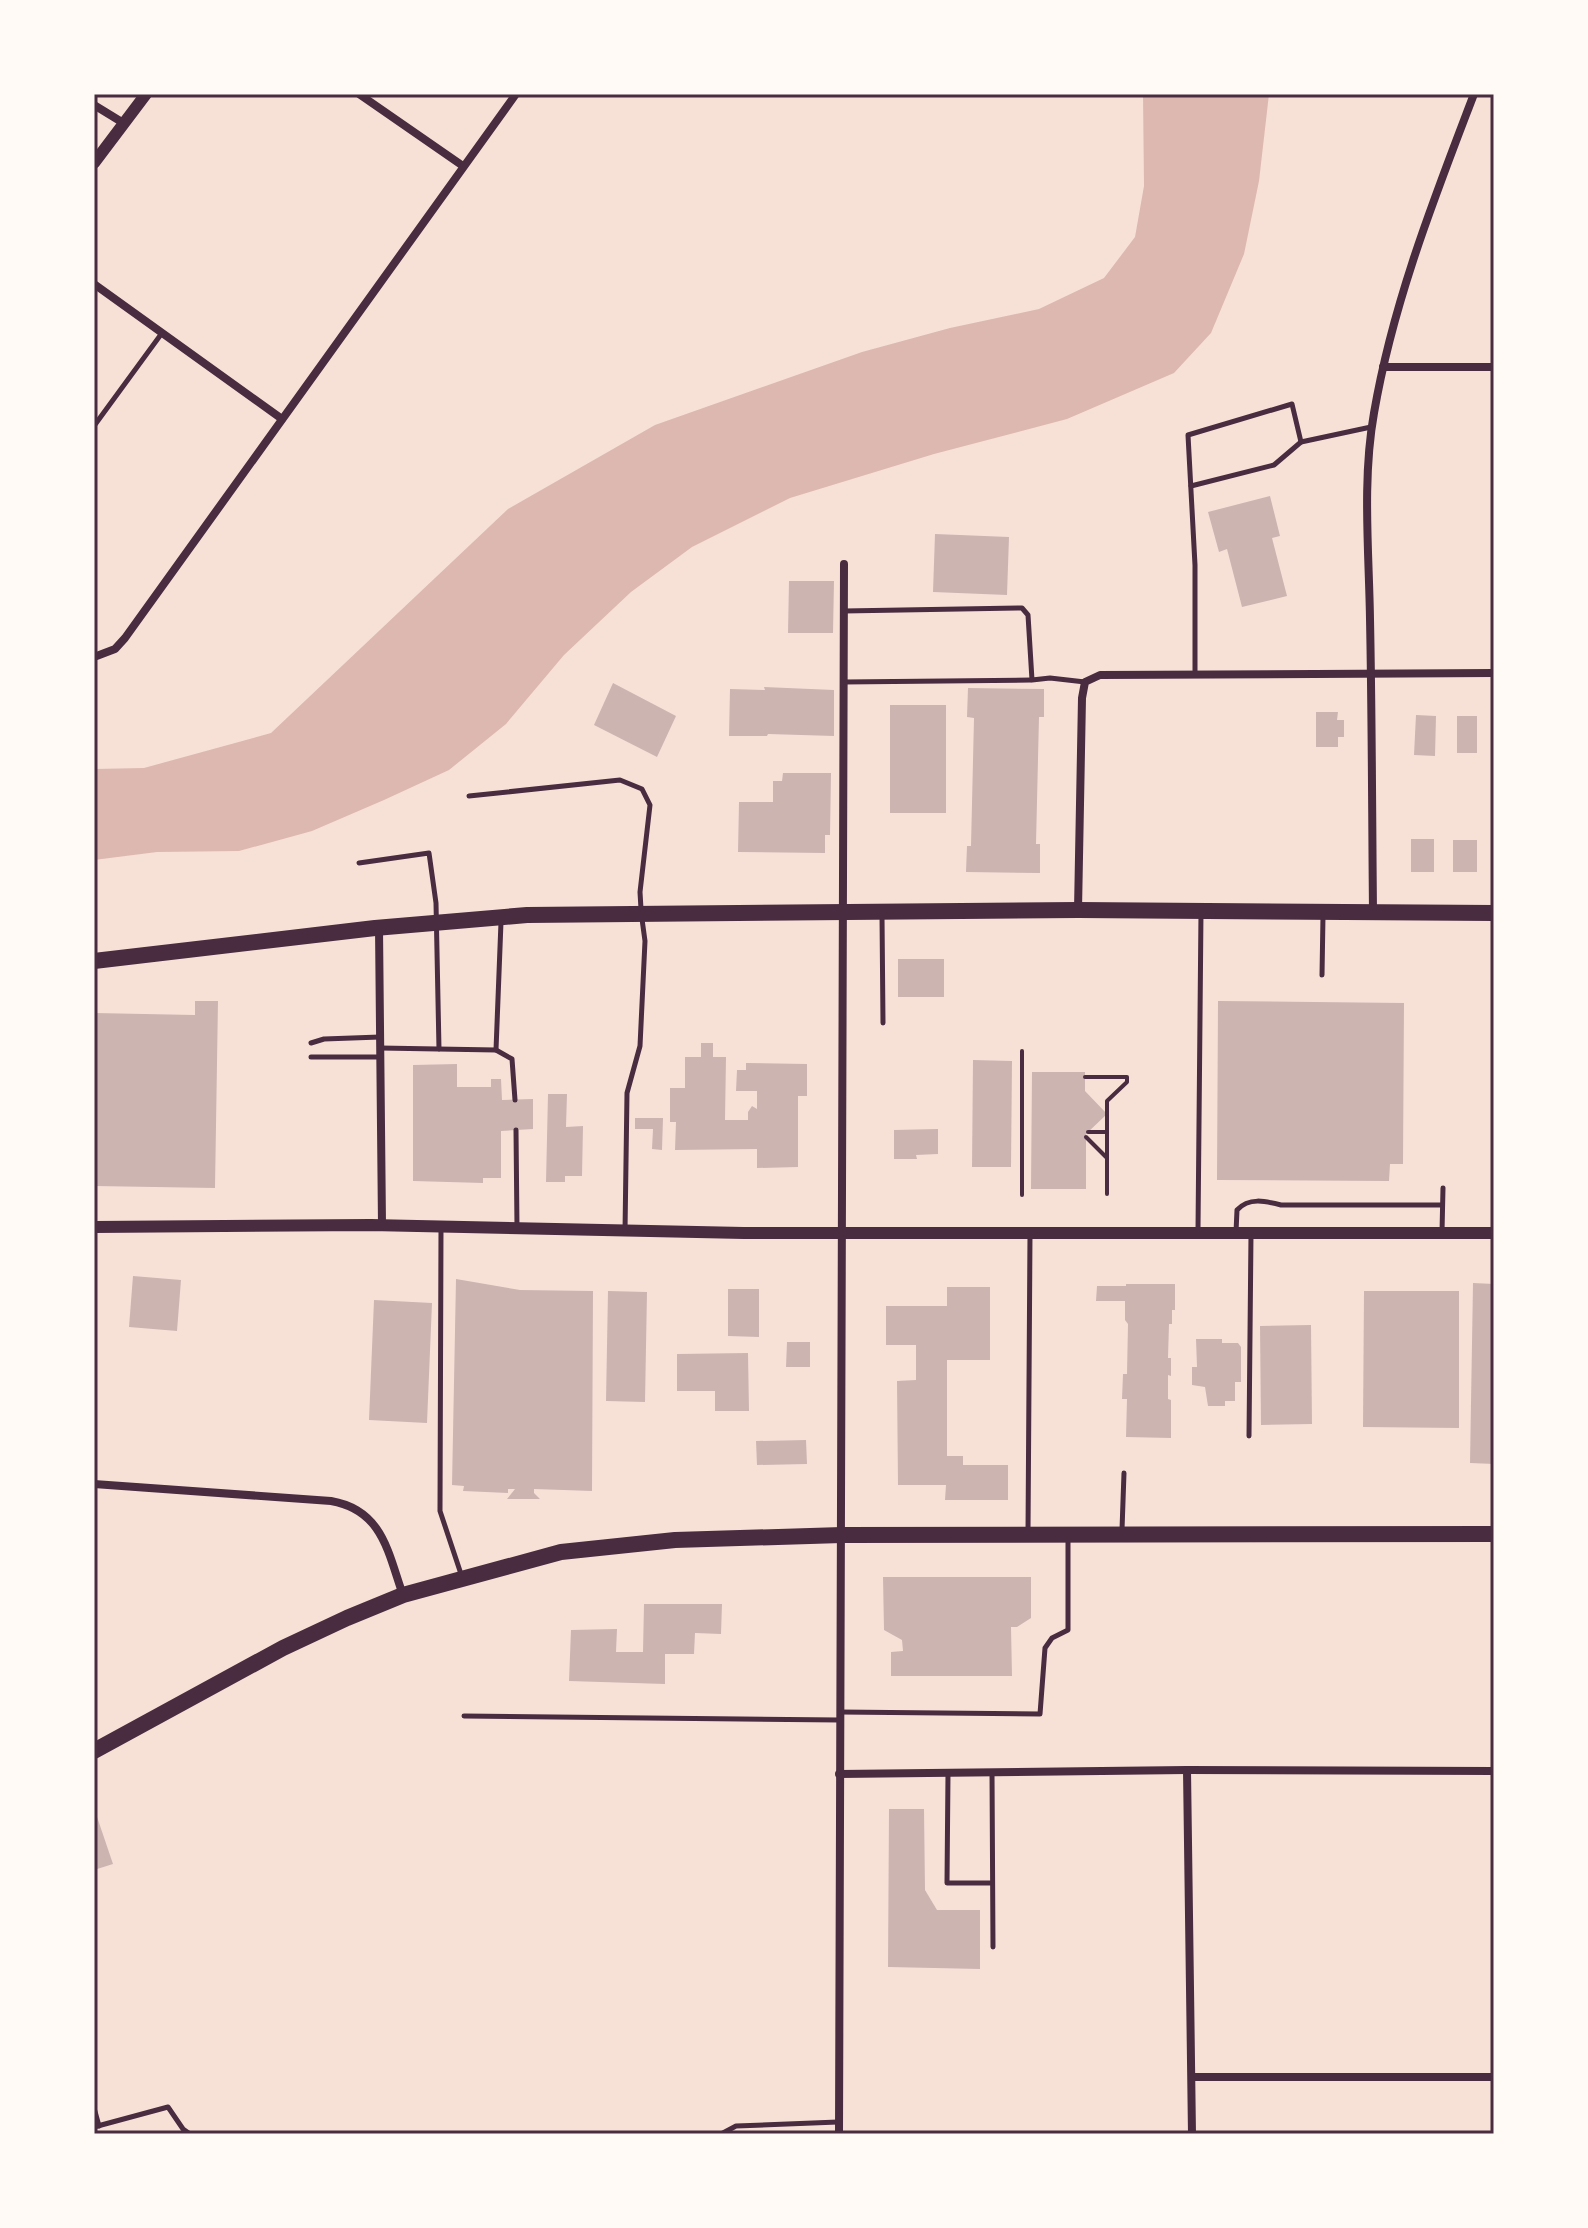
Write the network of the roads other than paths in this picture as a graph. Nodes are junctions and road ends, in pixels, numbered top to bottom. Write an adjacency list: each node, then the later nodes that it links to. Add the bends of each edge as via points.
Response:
1 (146, 94): 6 (street)
2 (359, 94): 8 (street)
3 (516, 94): 8 (street)
4 (1474, 94): 11 (street, via 1419,238)
5 (94, 105): 6 (street)
6 (125, 124): 7 (street)
7 (94, 163)
8 (463, 166): 13 (street)
9 (94, 284): 10 (street)
10 (162, 333): 13 (street); 14 (lane)
11 (1383, 367): 12 (street); 15 (street)
12 (1494, 367)
13 (282, 419): 20 (street, via 125,638)
14 (94, 426)
15 (1372, 427): 16 (lane); 21 (street)
16 (1301, 442): 17 (lane, via 1274,465); 17 (lane, via 1292,404 1188,435)
17 (1191, 486): 23 (lane)
18 (844, 564): 19 (street)
19 (844, 611): 24 (lane, via 1022,608 1028,615); 25 (street)
20 (96, 657)
21 (1371, 673): 22 (street); 23 (street); 32 (street)
22 (1494, 673)
23 (1195, 675): 26 (street, via 1100,675)
24 (1032, 680): 25 (lane); 26 (lane)
25 (844, 682): 33 (street)
26 (1085, 682): 29 (street)
27 (469, 796): 36 (lane, via 620,780 642,789 650,805)
28 (359, 863): 38 (lane, via 429,853)
29 (1078, 910): 30 (main road); 34 (main road)
30 (1201, 911): 31 (main road); 59 (lane)
31 (1323, 912): 32 (main road); 41 (lane)
32 (1373, 912): 35 (main road)
33 (843, 913): 34 (main road); 36 (main road); 64 (street)
34 (882, 913): 42 (lane)
35 (1494, 913)
36 (641, 914): 37 (main road); 57 (lane, via 645,941 640,1046 627,1093)
37 (501, 917): 38 (main road); 46 (lane)
38 (437, 923): 39 (main road); 45 (lane)
39 (379, 928): 40 (main road); 43 (street)
40 (94, 961)
41 (1322, 975)
42 (883, 1023)
43 (380, 1037): 44 (lane); 47 (street)
44 (311, 1043)
45 (439, 1049): 46 (lane); 47 (lane)
46 (496, 1050): 49 (lane, via 512,1059)
47 (380, 1053): 48 (lane); 53 (street)
48 (311, 1057)
49 (515, 1100)
50 (516, 1130): 56 (lane)
51 (1443, 1188): 52 (lane)
52 (1442, 1205): 60 (lane, via 1255,1201 1237,1210); 62 (lane)
53 (382, 1225): 54 (street); 55 (street)
54 (94, 1227)
55 (441, 1227): 56 (street); 73 (lane, via 440,1511)
56 (517, 1229): 57 (street)
57 (625, 1232): 64 (street)
58 (1030, 1233): 59 (street); 64 (street); 70 (lane)
59 (1198, 1233): 60 (street)
60 (1236, 1233): 61 (street)
61 (1251, 1233): 62 (street); 65 (lane)
62 (1442, 1233): 63 (street)
63 (1494, 1233)
64 (843, 1234): 69 (street)
65 (1249, 1436)
66 (1124, 1473): 72 (lane)
67 (94, 1484): 74 (street, via 331,1501 354,1508 379,1529)
68 (1494, 1534): 72 (main road)
69 (842, 1535): 70 (main road); 73 (main road, via 620,1544 561,1552); 76 (street)
70 (1028, 1535): 71 (main road)
71 (1068, 1535): 72 (main road); 76 (lane, via 1068,1630 1045,1648 1040,1714)
72 (1122, 1535)
73 (462, 1578): 74 (main road)
74 (403, 1595): 77 (main road, via 283,1648)
75 (464, 1716): 76 (lane)
76 (839, 1716): 82 (street)
77 (94, 1751)
78 (1187, 1770): 79 (street); 80 (street); 85 (street)
79 (1494, 1771)
80 (992, 1772): 81 (street); 83 (lane)
81 (948, 1773): 82 (street); 83 (lane, via 947,1883)
82 (839, 1774): 88 (street)
83 (992, 1883): 84 (lane)
84 (993, 1947)
85 (1192, 2077): 86 (street); 93 (street)
86 (1494, 2077)
87 (94, 2108): 89 (lane)
88 (839, 2122): 91 (lane, via 736,2126); 92 (street)
89 (96, 2126): 90 (lane, via 168,2107)
90 (190, 2134)
91 (721, 2134)
92 (839, 2134)
93 (1192, 2134)

